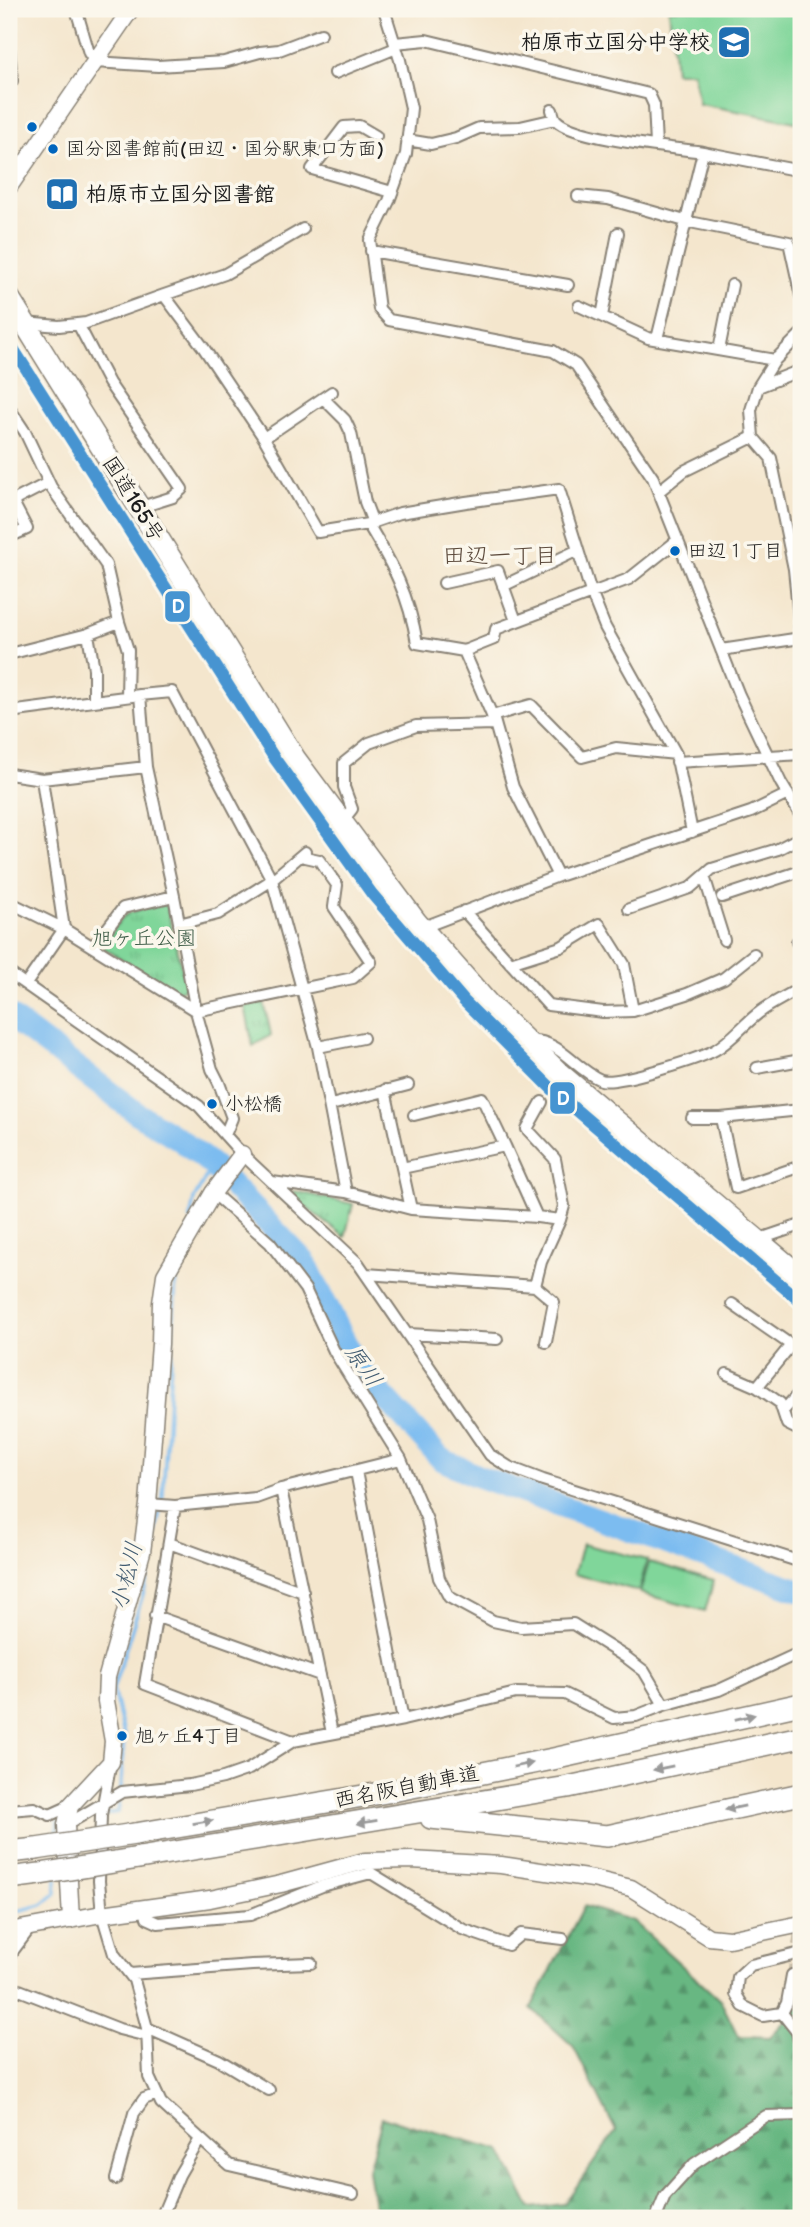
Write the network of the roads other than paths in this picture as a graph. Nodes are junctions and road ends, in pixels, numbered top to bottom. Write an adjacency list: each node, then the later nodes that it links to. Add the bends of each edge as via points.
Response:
1 (76, 9): 7 (street)
2 (131, 9): 7 (street)
3 (384, 9): 5 (street)
4 (321, 34): 7 (street, via 279,50 224,62 158,66)
5 (396, 45): 8 (street); 11 (street, via 411,108); 12 (street, via 426,40 649,94)
6 (9, 47): 9 (street)
7 (95, 62): 15 (street)
8 (335, 73)
9 (12, 81)
10 (376, 136): 16 (street, via 359,126 344,127 312,169)
11 (407, 140): 12 (street, via 431,144 479,128 520,127 553,115 595,137); 16 (street)
12 (656, 145): 13 (street)
13 (703, 152): 14 (street); 18 (street)
14 (801, 171)
15 (9, 187)
16 (393, 191): 21 (street, via 370,240)
17 (578, 196): 18 (street, via 608,199)
18 (684, 221): 25 (street, via 789,242); 32 (street)
19 (303, 229): 24 (street, via 225,274)
20 (618, 233): 28 (street)
21 (371, 251): 22 (street); 41 (street, via 379,309 389,320 553,351 576,365)
22 (568, 285)
23 (733, 285): 33 (street)
24 (164, 295): 30 (street); 39 (street)
25 (801, 296)
26 (9, 298): 29 (highway, 国道165号)
27 (579, 306): 28 (street)
28 (602, 316): 32 (street)
29 (23, 323): 30 (street); 43 (highway, 国道165号)
30 (78, 324): 43 (street, via 108,383 182,489 173,497)
31 (801, 334): 34 (street)
32 (657, 339): 33 (street)
33 (719, 350): 34 (street)
34 (775, 360): 36 (street)
35 (801, 370): 36 (street)
36 (758, 387): 38 (street, via 751,410)
37 (9, 408): 40 (street)
38 (753, 437): 41 (street, via 684,471); 48 (street, via 771,457)
39 (264, 438): 44 (street, via 318,532); 44 (street, via 328,395 351,432)
40 (48, 482): 42 (street); 53 (street, via 106,565)
41 (659, 491): 46 (street)
42 (11, 503): 45 (street, via 27,529)
43 (138, 508): 72 (highway, 国道165号, via 295,759)
44 (370, 523): 47 (street, via 400,513 559,489); 57 (street, via 411,610 417,643)
45 (9, 537)
46 (678, 540): 51 (street, via 629,579); 56 (street)
47 (578, 551): 50 (street); 51 (street)
48 (797, 568): 54 (street)
49 (444, 583): 50 (street, via 498,571)
50 (503, 586): 52 (street)
51 (591, 592): 52 (street); 66 (street)
52 (516, 621): 57 (street, via 496,629 494,639)
53 (119, 622): 55 (street); 59 (street, via 128,650)
54 (801, 632): 56 (street)
55 (88, 634): 58 (street); 61 (street)
56 (721, 650): 65 (street)
57 (464, 651): 63 (street)
58 (9, 654)
59 (127, 695): 60 (street); 61 (street)
60 (140, 695): 67 (street); 78 (street, via 172,692)
61 (94, 700): 62 (street)
62 (9, 712)
63 (494, 720): 66 (street, via 531,705 582,757 615,748); 72 (street, via 416,726 369,743 344,763 344,787 352,809); 76 (street, via 513,787)
64 (801, 754): 65 (street)
65 (768, 756): 66 (street); 70 (street)
66 (676, 758): 73 (street)
67 (146, 767): 69 (street); 79 (street)
68 (9, 774): 69 (street)
69 (42, 779): 86 (street)
70 (788, 794): 71 (street); 73 (street)
71 (801, 816)
72 (341, 823): 85 (highway, 国道165号)
73 (692, 832): 76 (street)
74 (801, 837): 77 (street, via 778,849 712,869)
75 (801, 871): 80 (street)
76 (558, 876): 83 (street)
77 (704, 876): 82 (street, via 690,888); 87 (street)
78 (272, 880): 84 (street, via 218,914); 94 (street); 94 (street, via 303,854 318,860 337,885 334,907 371,962 353,978)
79 (174, 896): 84 (street); 88 (street, via 123,908)
80 (722, 897)
81 (9, 902): 86 (street)
82 (628, 909)
83 (464, 911): 85 (street); 90 (street)
84 (179, 924): 95 (street)
85 (421, 928): 98 (highway, 国道165号)
86 (64, 929): 88 (street); 92 (street)
87 (724, 940)
88 (93, 947): 95 (street)
89 (754, 954): 96 (street, via 724,978)
90 (510, 963): 96 (street, via 548,1005); 96 (street, via 561,947 599,924 624,964)
91 (9, 973): 92 (street)
92 (26, 984): 110 (street, via 199,1106)
93 (801, 987): 98 (street, via 761,1011 716,1050 669,1068 606,1082 585,1073 552,1044)
94 (303, 989): 95 (street); 99 (street)
95 (196, 1011): 110 (street, via 232,1118)
96 (633, 1011)
97 (363, 1038): 99 (street)
98 (526, 1041): 122 (highway, 国道165号)
99 (318, 1047): 105 (street)
100 (801, 1060): 101 (street)
101 (757, 1068)
102 (408, 1085): 103 (street)
103 (385, 1090): 105 (street); 114 (street)
104 (542, 1102): 120 (street, via 527,1129 555,1159 564,1206)
105 (331, 1105): 117 (street)
106 (801, 1110): 109 (street)
107 (414, 1115): 111 (street, via 482,1098)
108 (692, 1118): 109 (street)
109 (721, 1118): 113 (street, via 736,1188)
110 (225, 1135): 112 (street)
111 (505, 1146): 114 (street); 119 (street)
112 (239, 1158): 115 (street); 116 (street)
113 (801, 1166)
114 (402, 1168): 118 (street)
115 (272, 1182): 117 (street); 123 (street)
116 (215, 1190): 135 (street, via 270,1243 305,1289 334,1351); 138 (street, via 165,1275)
117 (346, 1192): 118 (street)
118 (411, 1209): 119 (street)
119 (537, 1217): 120 (street)
120 (560, 1220): 125 (street)
121 (801, 1225): 122 (street)
122 (757, 1240): 124 (highway, 国道165号)
123 (366, 1275): 125 (street); 127 (street)
124 (801, 1277)
125 (535, 1286): 129 (street, via 554,1302)
126 (732, 1304): 131 (street, via 791,1345)
127 (408, 1334): 128 (street); 141 (street, via 490,1455 509,1468)
128 (496, 1339)
129 (546, 1342)
130 (727, 1374): 131 (street)
131 (757, 1387): 133 (street, via 780,1402)
132 (801, 1391): 133 (street)
133 (783, 1411): 134 (street, via 786,1424)
134 (801, 1431)
135 (401, 1459): 136 (street); 147 (street, via 427,1520 439,1578 449,1597 493,1621 511,1625 573,1624 645,1671)
136 (356, 1471): 137 (street); 148 (street)
137 (281, 1489): 139 (street, via 256,1498); 142 (street)
138 (148, 1504): 139 (street); 152 (street, via 142,1552 107,1677)
139 (175, 1506): 140 (street)
140 (169, 1543): 142 (street); 143 (street)
141 (801, 1562)
142 (303, 1592): 145 (street)
143 (155, 1616): 145 (street); 151 (street, via 145,1684)
144 (801, 1653): 147 (street, via 719,1690)
145 (320, 1675): 149 (street)
146 (801, 1704): 159 (highway, 西名阪自動車道, one-way to 146, bridge, via 387,1792)
147 (664, 1705): 148 (street, via 636,1716 614,1718 565,1694 516,1693)
148 (403, 1720): 149 (street)
149 (332, 1732): 151 (street)
150 (801, 1737): 157 (highway, 西名阪自動車道, one-way to 157, via 568,1787)
151 (293, 1741): 154 (street, via 249,1769 223,1778 122,1792)
152 (111, 1762): 154 (street); 155 (street)
153 (801, 1794): 157 (highway, one-way to 157, via 607,1836)
154 (104, 1802): 158 (street); 162 (street, via 99,1881)
155 (70, 1806): 156 (street, via 50,1815 34,1808); 158 (street)
156 (9, 1810)
157 (406, 1815): 160 (highway, 西名阪自動車道, one-way to 160, bridge)
158 (66, 1825): 163 (street)
159 (9, 1852)
160 (9, 1878)
161 (145, 1908): 162 (street); 164 (street, via 281,1884 365,1861 411,1860 501,1865 631,1888 709,1937 729,1939); 167 (street, via 147,1918 158,1923 250,1915 322,1886 371,1873 462,1929 508,1945 521,1934)
162 (102, 1914): 163 (street); 171 (street, via 114,1954)
163 (71, 1920): 165 (street)
164 (801, 1924)
165 (30, 1928): 166 (street); 169 (street)
166 (9, 1931)
167 (563, 1939)
168 (801, 1953): 174 (street, via 751,1965 738,1977 736,1994 743,2006 763,2016)
169 (9, 1956)
170 (311, 1964): 171 (street)
171 (130, 1975): 175 (street)
172 (792, 1975): 174 (street)
173 (9, 1986): 175 (street, via 119,2029)
174 (782, 2012): 176 (street, via 797,2032)
175 (147, 2032): 177 (street, via 219,2060); 178 (street, via 149,2077)
176 (801, 2050)
177 (269, 2090)
178 (157, 2094): 180 (street); 181 (street, via 144,2099 134,2113)
179 (801, 2115): 184 (street, via 766,2116 694,2164 665,2196)
180 (200, 2139): 182 (street, via 229,2165); 183 (street)
181 (116, 2179)
182 (353, 2194)
183 (161, 2218)
184 (658, 2218)

